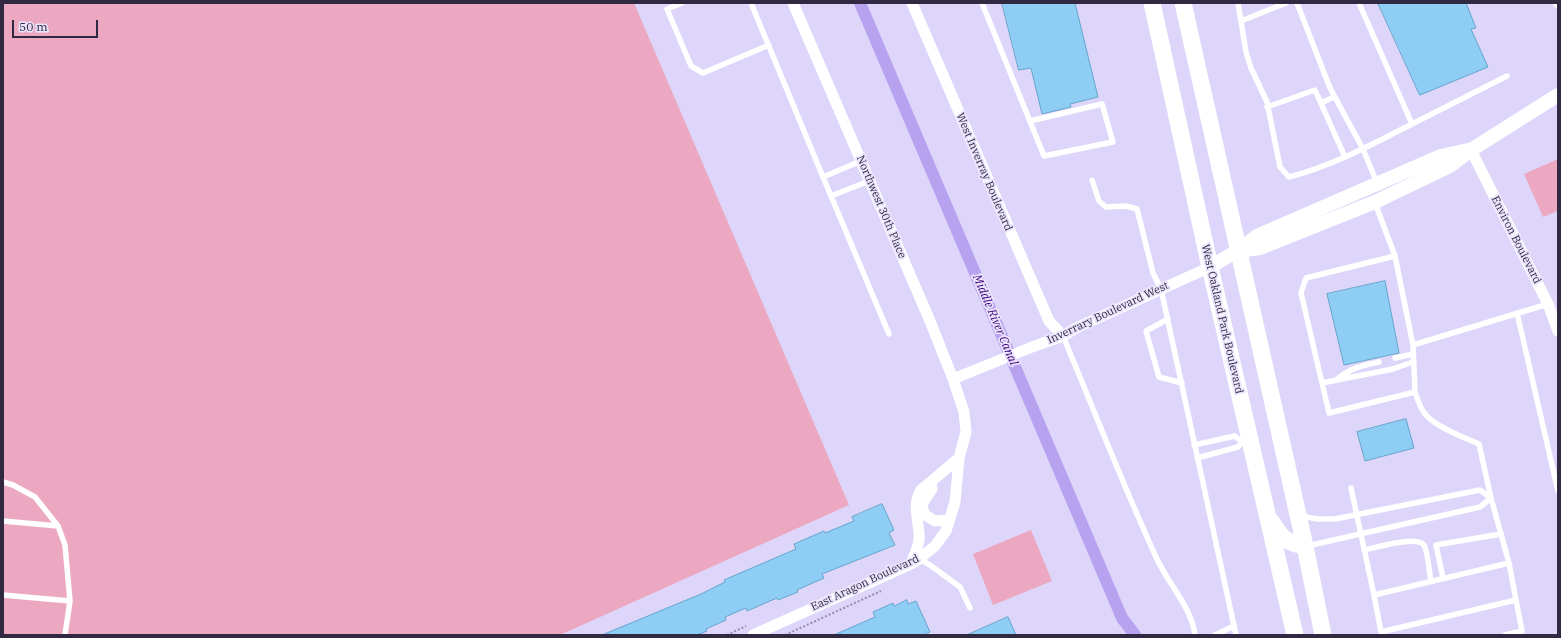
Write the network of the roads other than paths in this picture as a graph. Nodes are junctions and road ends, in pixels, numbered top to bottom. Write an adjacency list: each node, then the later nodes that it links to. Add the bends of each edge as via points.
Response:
1 (682, 3): 15 (lane, via 667,9 691,66 703,73)
2 (751, 3): 15 (lane)
3 (793, 3): 26 (street, Northwest 30th Place)
4 (912, 3): 42 (street, West Inverray Boulevard, via 1049,321)
5 (982, 3): 21 (lane)
6 (1152, 3): 35 (main road, West Oakland Park Boulevard)
7 (1183, 3): 33 (main road)
8 (1238, 3): 14 (lane)
9 (1286, 3): 14 (lane)
10 (1297, 3): 18 (lane)
11 (1359, 3): 22 (lane)
12 (1555, 3): 13 (lane)
13 (1558, 6)
14 (1241, 21): 20 (lane, via 1251,68)
15 (769, 46): 27 (lane)
16 (1506, 76): 22 (lane)
17 (1558, 95): 24 (street, Inverrary Boulevard West)
18 (1334, 97): 19 (lane); 23 (lane)
19 (1321, 103): 20 (lane, via 1315,90); 25 (lane)
20 (1268, 107): 25 (lane, via 1280,167 1289,177)
21 (1030, 121): 21 (lane, via 1044,156 1113,142 1102,104)
22 (1412, 124): 23 (lane)
23 (1363, 149): 25 (lane); 30 (lane)
24 (1471, 150): 30 (street, Inverrary Boulevard West, via 1441,156); 32 (street, Inverrary Boulevard West, via 1450,166); 37 (street, Environ Boulevard)
25 (1345, 157)
26 (861, 161): 27 (lane); 29 (street, Northwest 30th Place)
27 (824, 177): 31 (lane)
28 (1092, 180): 36 (lane, via 1099,201 1106,207 1126,206 1137,209 1153,273)
29 (869, 181): 31 (lane); 48 (street, Northwest 30th Place)
30 (1377, 184): 33 (street, Inverrary Boulevard West, via 1257,236)
31 (831, 196): 41 (lane)
32 (1375, 202): 33 (street, Inverrary Boulevard West, via 1260,248); 34 (lane)
33 (1237, 251): 35 (street, Inverrary Boulevard West); 64 (main road)
34 (1395, 256): 43 (lane); 51 (lane, via 1306,278 1301,293)
35 (1210, 267): 36 (street, Inverrary Boulevard West); 54 (main road, West Oakland Park Boulevard)
36 (1161, 289): 39 (lane); 42 (street, Inverrary Boulevard West)
37 (1548, 304): 38 (lane); 40 (street, Environ Boulevard)
38 (1517, 313): 43 (lane); 61 (lane)
39 (1168, 319): 50 (lane); 50 (lane, via 1146,331 1159,377)
40 (1558, 332)
41 (889, 334)
42 (1063, 336): 48 (street, Inverrary Boulevard West); 87 (lane, via 1160,567 1189,614)
43 (1412, 345): 44 (lane)
44 (1413, 354): 45 (lane); 47 (lane)
45 (1395, 358)
46 (1379, 362): 49 (lane, via 1346,372)
47 (1413, 362): 49 (lane, via 1393,369); 52 (lane)
48 (953, 379): 53 (street, Northwest 30th Place)
49 (1336, 380): 51 (lane)
50 (1182, 383): 55 (lane)
51 (1322, 383): 52 (lane, via 1329,413)
52 (1415, 392): 62 (lane, via 1427,417 1447,430 1479,444)
53 (964, 412): 56 (street, East Aragon Boulevard, via 966,432)
54 (1246, 441): 55 (lane, via 1235,436); 57 (lane, via 1238,447); 63 (main road, West Oakland Park Boulevard)
55 (1194, 445): 57 (lane)
56 (959, 458): 59 (street); 66 (street, East Aragon Boulevard, via 955,502)
57 (1197, 458): 82 (lane)
58 (3, 482): 68 (lane, via 35,497)
59 (931, 482): 66 (street, via 932,489 922,506 925,515 935,521); 73 (street, via 921,490 915,504 919,540)
60 (1351, 488): 65 (lane)
61 (1558, 491)
62 (1491, 498): 65 (lane, via 1480,490); 69 (lane, via 1480,506); 70 (lane)
63 (1266, 514): 71 (main road, via 1290,543); 90 (main road, West Oakland Park Boulevard)
64 (1298, 515): 65 (lane, via 1335,519); 71 (main road)
65 (1356, 515): 69 (lane)
66 (948, 520): 73 (street, East Aragon Boulevard, via 946,531 935,546)
67 (3, 521): 68 (lane)
68 (58, 526): 80 (lane, via 65,545)
69 (1360, 534): 71 (lane); 72 (lane)
70 (1501, 534): 74 (lane); 75 (lane, via 1436,545)
71 (1305, 546): 91 (main road)
72 (1364, 550): 76 (lane, via 1410,540 1420,542 1425,549); 78 (lane)
73 (915, 561): 81 (lane, via 930,565 960,587); 86 (street, East Aragon Boulevard)
74 (1509, 563): 75 (lane); 79 (lane)
75 (1443, 578): 76 (lane)
76 (1431, 581): 78 (lane)
77 (3, 595): 80 (lane)
78 (1374, 595): 83 (lane)
79 (1516, 600): 83 (lane); 84 (lane)
80 (70, 601): 85 (lane)
81 (970, 608)
82 (1234, 626): 88 (lane); 89 (lane)
83 (1381, 633)
84 (1522, 633): 92 (lane)
85 (65, 635)
86 (752, 635)
87 (1195, 635)
88 (1215, 635)
89 (1236, 635)
90 (1294, 635)
91 (1323, 635)
92 (1506, 635)

